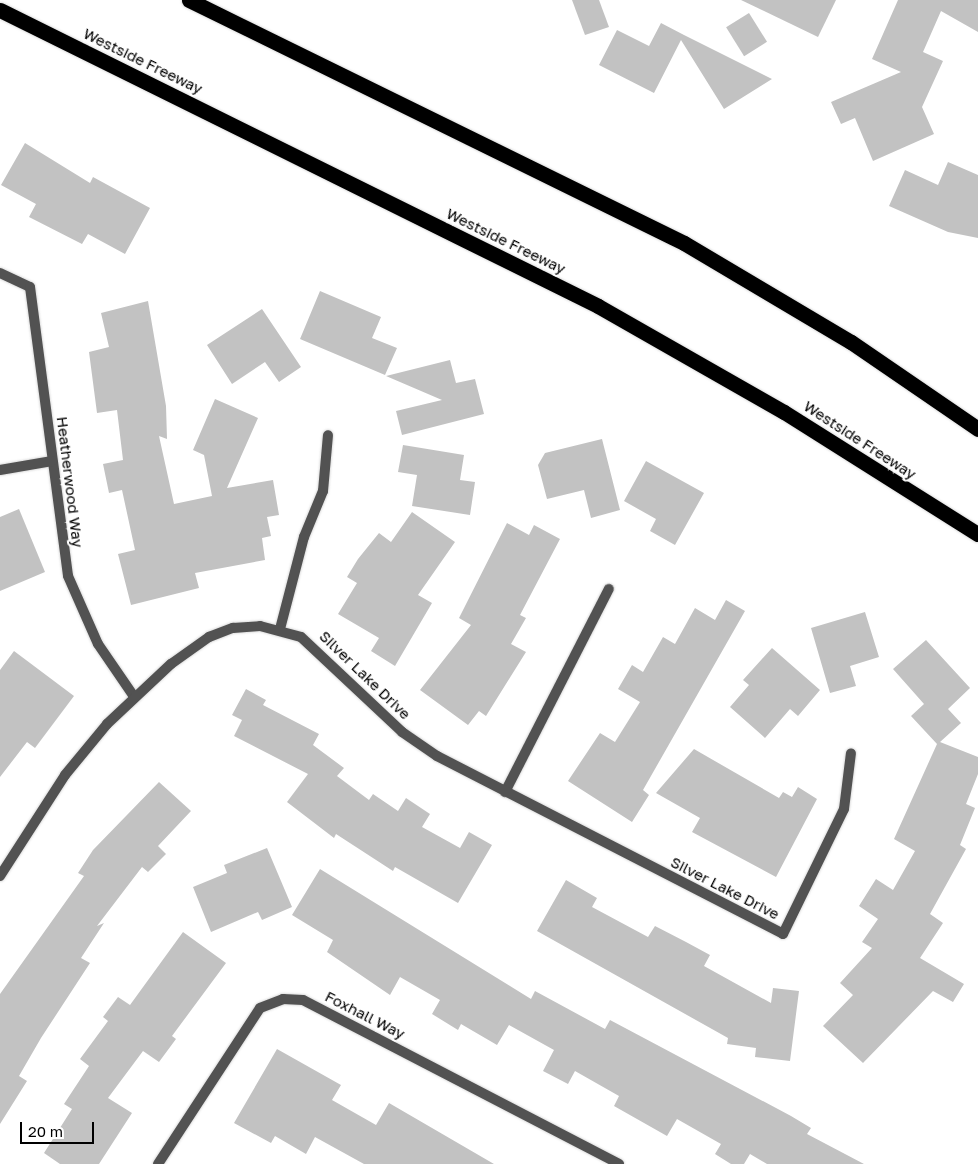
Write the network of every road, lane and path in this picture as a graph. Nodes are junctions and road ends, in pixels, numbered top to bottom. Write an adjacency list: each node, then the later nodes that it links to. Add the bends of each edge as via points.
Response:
1 (189, 0): 4 (highway, via 684,243 851,342)
2 (0, 10): 8 (highway, Westside Freeway, via 598,306 784,412)
3 (0, 273): 6 (street, Heatherwood Way, via 30,287)
4 (978, 429)
5 (328, 435): 10 (street, via 323,491 304,537)
6 (52, 461): 7 (street); 11 (street, Heatherwood Way, via 71,584 98,644)
7 (0, 470)
8 (978, 534)
9 (609, 589): 13 (street)
10 (280, 629): 11 (street, Silver Lake Drive, via 233,628 209,638); 13 (street, Silver Lake Drive, via 318,648 402,732)
11 (135, 698): 14 (street, Silver Lake Drive, via 65,775)
12 (851, 753): 13 (street, Silver Lake Drive, via 844,809 783,934)
13 (504, 792)
14 (0, 876)
15 (158, 1164): 16 (street, Foxhall Way, via 260,1008 284,999 303,1000)
16 (619, 1164)

